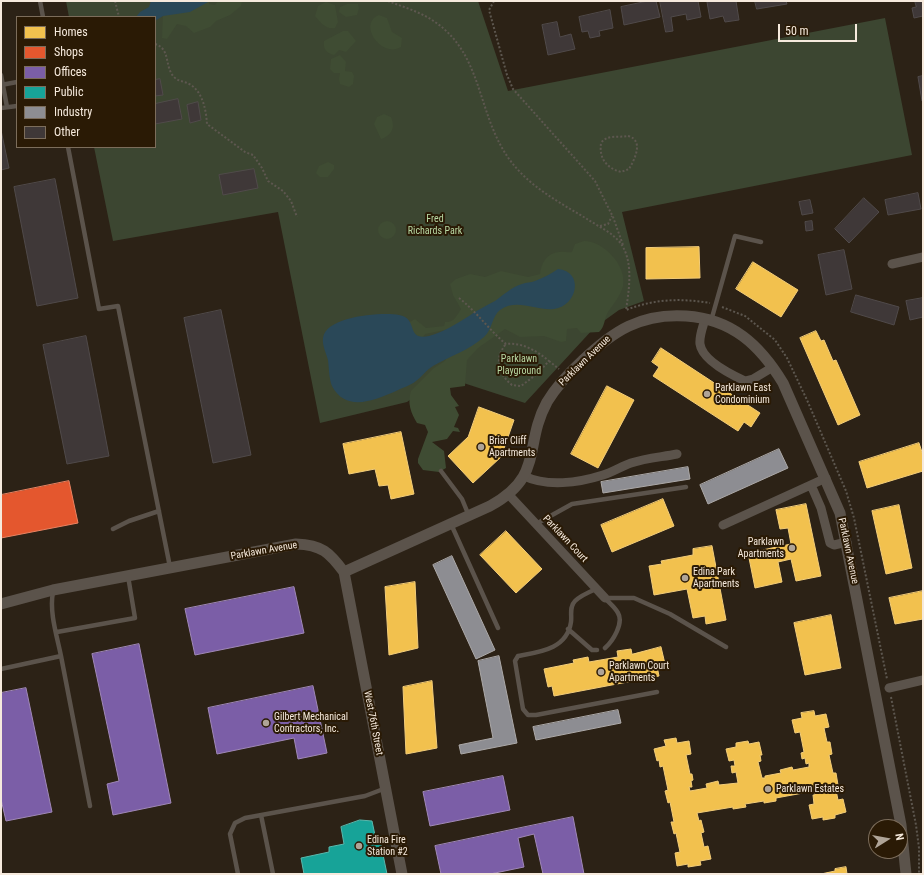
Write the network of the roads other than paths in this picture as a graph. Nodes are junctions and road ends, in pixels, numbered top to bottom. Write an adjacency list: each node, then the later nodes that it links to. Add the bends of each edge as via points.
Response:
1 (40, 1): 2 (lane)
2 (43, 16)
3 (1, 75): 5 (lane)
4 (16, 82): 5 (lane)
5 (2, 85): 7 (lane)
6 (16, 106): 7 (lane)
7 (7, 107): 8 (lane)
8 (1, 108)
9 (68, 148): 22 (lane, via 99,308 118,306)
10 (761, 242): 13 (lane, via 735,236)
11 (923, 258): 12 (street)
12 (892, 264)
13 (708, 320): 14 (street, Parklawn Avenue, via 739,333 757,347); 14 (street, via 700,337 700,345 710,360 745,381 753,379); 17 (street, Parklawn Avenue, via 676,315 655,317 613,333 596,347 559,384 547,403 538,424 531,462)
14 (773, 366): 18 (street, Parklawn Avenue)
15 (677, 454): 17 (street, via 631,463 602,476 569,481 536,482)
16 (441, 471): 23 (lane, via 462,499)
17 (524, 476): 21 (street, Parklawn Avenue)
18 (826, 478): 19 (street); 28 (street, Parklawn Avenue, via 840,513)
19 (811, 485): 26 (street); 28 (street, via 821,508 830,543 834,545)
20 (686, 487): 25 (lane, via 572,504)
21 (509, 495): 23 (street, Parklawn Avenue); 25 (street, Parklawn Court)
22 (159, 511): 27 (lane); 29 (lane)
23 (469, 516): 24 (street, Parklawn Avenue)
24 (451, 524): 30 (street, Parklawn Avenue); 36 (lane)
25 (536, 524): 32 (street, Parklawn Court)
26 (723, 525)
27 (113, 529)
28 (847, 542): 53 (street, Parklawn Avenue, via 902,825)
29 (170, 568): 30 (street, Parklawn Avenue, via 296,544 314,545 332,555); 31 (street, Parklawn Avenue)
30 (344, 572): 47 (street, West 76th Street)
31 (128, 576): 33 (street, Parklawn Avenue); 38 (lane, via 135,618)
32 (596, 589): 34 (street, Parklawn Court); 37 (lane, via 574,602 570,610 571,622)
33 (53, 590): 35 (street, Parklawn Avenue); 38 (lane, via 51,599)
34 (604, 598): 39 (lane, via 634,598 670,614); 40 (lane, via 619,613 620,622)
35 (1, 604)
36 (498, 628)
37 (568, 629): 41 (lane, via 592,650); 46 (lane, via 555,647 518,656 514,661 523,709 528,715)
38 (57, 632): 42 (lane)
39 (726, 647)
40 (605, 648)
41 (597, 650)
42 (60, 656): 43 (lane); 48 (lane)
43 (1, 669)
44 (923, 680): 45 (street)
45 (889, 688)
46 (657, 692)
47 (386, 788): 49 (lane, via 364,796); 52 (street, West 76th Street)
48 (90, 806)
49 (261, 815): 50 (lane, via 244,818 235,823 230,834); 51 (lane)
50 (238, 874)
51 (273, 874)
52 (402, 874)
53 (906, 874)

